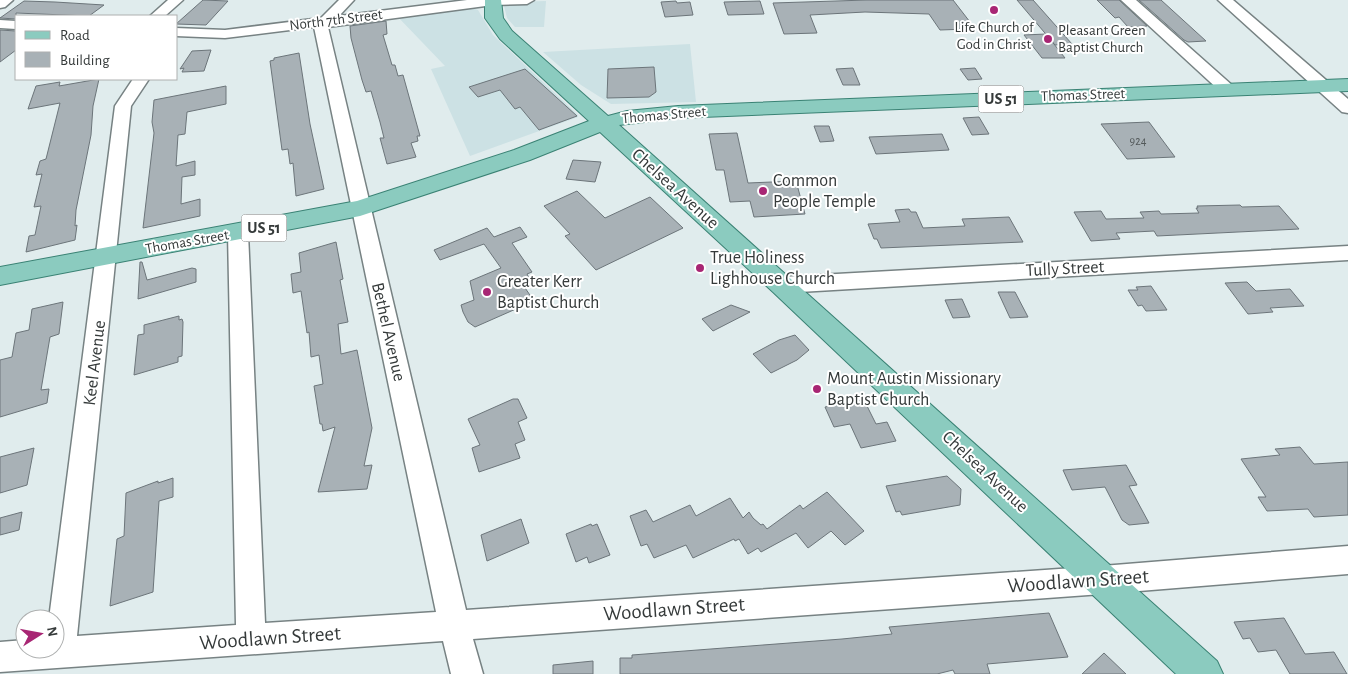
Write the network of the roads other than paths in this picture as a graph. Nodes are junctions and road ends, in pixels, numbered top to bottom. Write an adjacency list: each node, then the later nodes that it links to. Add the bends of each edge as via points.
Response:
1 (6, 0): 8 (street)
2 (176, 0): 9 (street)
3 (347, 0): 10 (street)
4 (526, 0): 7 (street, North 7th Street)
5 (1128, 0): 17 (street)
6 (1225, 0): 16 (street)
7 (493, 1): 10 (street, North 7th Street); 19 (main road, Chelsea Avenue, via 494,18 506,35)
8 (0, 4)
9 (158, 15)
10 (325, 21): 13 (street, North 7th Street, via 225,34); 20 (street, Bethel Avenue, via 321,26)
11 (0, 24): 12 (street)
12 (15, 25)
13 (178, 32)
14 (140, 80): 23 (street, Keel Avenue, via 123,106)
15 (1348, 85): 16 (main road, Thomas Street / US 51)
16 (1324, 87): 17 (main road, Thomas Street / US 51); 18 (street)
17 (1227, 89): 19 (main road, Thomas Street / US 51, via 678,112)
18 (1348, 108)
19 (603, 123): 20 (main road, Thomas Street / US 51, via 522,155); 25 (main road, Chelsea Avenue)
20 (360, 208): 21 (main road, Thomas Street / US 51); 29 (street, Bethel Avenue)
21 (238, 233): 23 (main road, Thomas Street / US 51); 30 (street)
22 (1348, 253): 25 (street, Tully Street)
23 (107, 256): 24 (main road, Thomas Street / US 51); 28 (street, Keel Avenue)
24 (0, 276)
25 (782, 285): 27 (main road, Chelsea Avenue)
26 (1348, 560): 27 (street, Woodlawn Street)
27 (1102, 580): 29 (street, Woodlawn Street); 35 (main road, Chelsea Avenue)
28 (65, 611)
29 (454, 624): 30 (street, Woodlawn Street); 34 (street, Bethel Avenue)
30 (251, 640): 31 (street, Woodlawn Street)
31 (65, 653)
32 (15, 655): 33 (street, Woodlawn Street)
33 (0, 656)
34 (467, 674)
35 (1204, 674)

